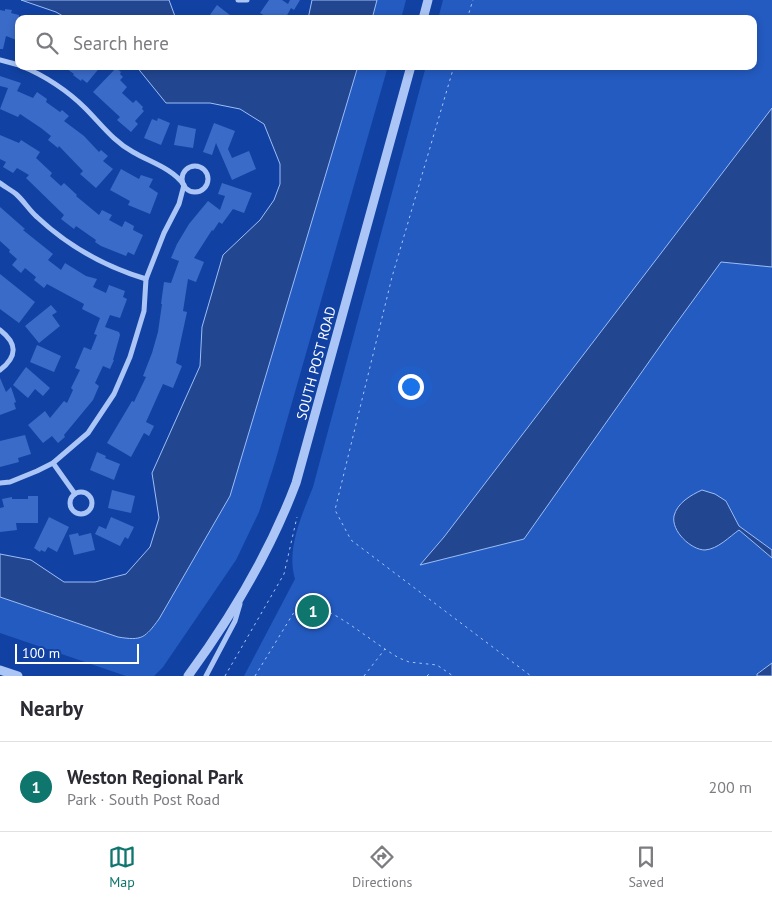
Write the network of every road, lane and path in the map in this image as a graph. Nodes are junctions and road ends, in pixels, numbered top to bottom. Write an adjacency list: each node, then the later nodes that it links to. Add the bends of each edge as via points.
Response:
1 (238, 0): 2 (street)
2 (247, 0)
3 (428, 0): 5 (street)
4 (473, 0): 6 (path)
5 (424, 15)
6 (468, 15)
7 (0, 60): 8 (street)
8 (15, 64)
9 (28, 70): 13 (street, via 57,85 84,107 119,144 172,173)
10 (410, 70): 21 (street, SOUTH POST ROAD, via 296,483)
11 (453, 70): 35 (path, via 392,277 335,510 351,540)
12 (0, 184): 14 (street, via 16,194 37,217 69,243 97,260)
13 (184, 185): 13 (street, via 194,192 203,189 208,182 206,173 197,166 189,168 182,177); 14 (street)
14 (146, 279): 17 (street, via 144,312 114,394 88,433)
15 (0, 330): 16 (street, via 13,345 10,360)
16 (0, 370)
17 (52, 463): 18 (street, via 10,482); 19 (street)
18 (0, 483)
19 (75, 494): 19 (street, via 70,501 71,510 78,514 87,513 92,506 90,497 83,492)
20 (297, 517): 29 (path, via 284,574)
21 (243, 593): 23 (street, SOUTH POST ROAD); 28 (street, via 234,621)
22 (385, 649): 30 (path, via 342,619 305,602 296,609); 31 (path); 34 (path, via 409,662 436,665)
23 (207, 650): 26 (street, SOUTH POST ROAD); 27 (street, SOUTH POST ROAD)
24 (0, 670): 25 (street)
25 (18, 676)
26 (188, 676)
27 (196, 676)
28 (206, 676)
29 (225, 676)
30 (255, 676)
31 (364, 676)
32 (427, 676): 33 (path)
33 (432, 676)
34 (453, 676)
35 (531, 676)

